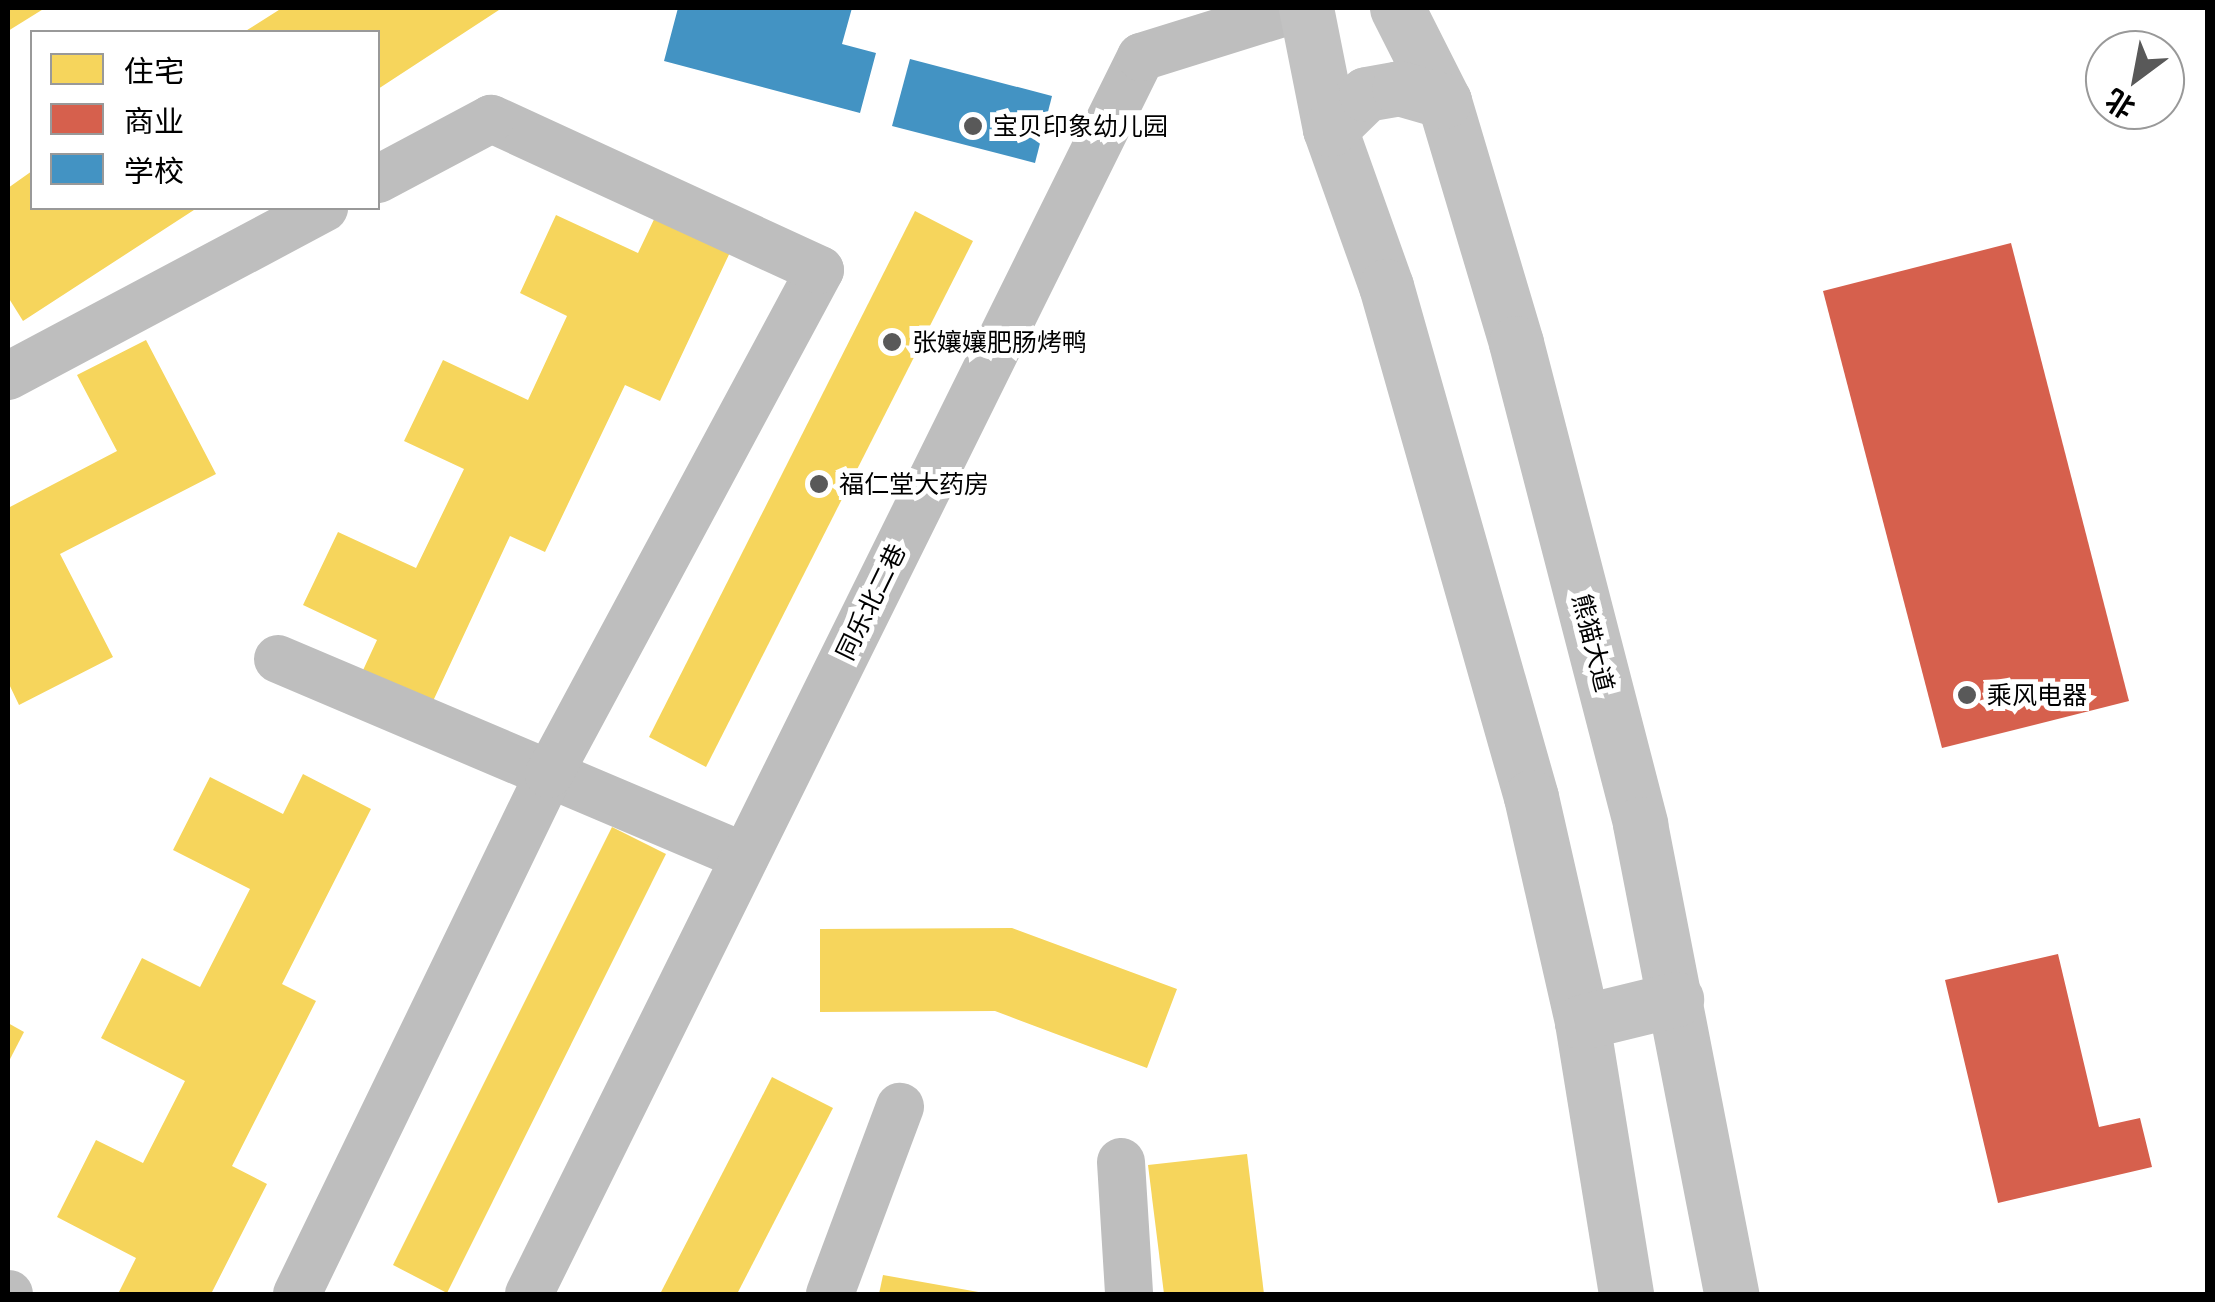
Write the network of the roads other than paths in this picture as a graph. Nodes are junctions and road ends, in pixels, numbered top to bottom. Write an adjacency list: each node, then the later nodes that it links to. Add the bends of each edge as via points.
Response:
1 (1298, 8): 11 (street, 同乐北二巷, via 1141,57)
2 (1306, 8): 5 (main road)
3 (1396, 8): 4 (main road, 熊猫大道)
4 (1444, 101): 5 (main road, via 1400,88 1366,94); 12 (main road, 熊猫大道, via 1536,420 1640,824)
5 (1330, 129): 13 (main road, via 1386,286 1475,598 1531,797)
6 (380, 178): 10 (street, via 491,118 820,270)
7 (320, 210): 8 (street)
8 (11, 366)
9 (278, 660): 10 (street)
10 (549, 774): 11 (street); 16 (street)
11 (745, 857): 17 (street, 同乐北二巷)
12 (1676, 999): 13 (main road); 21 (main road, 熊猫大道)
13 (1582, 1022): 20 (main road)
14 (900, 1108): 18 (street)
15 (1120, 1162): 19 (street)
16 (296, 1294)
17 (529, 1294)
18 (830, 1294)
19 (1129, 1294)
20 (1626, 1294)
21 (1731, 1294)

